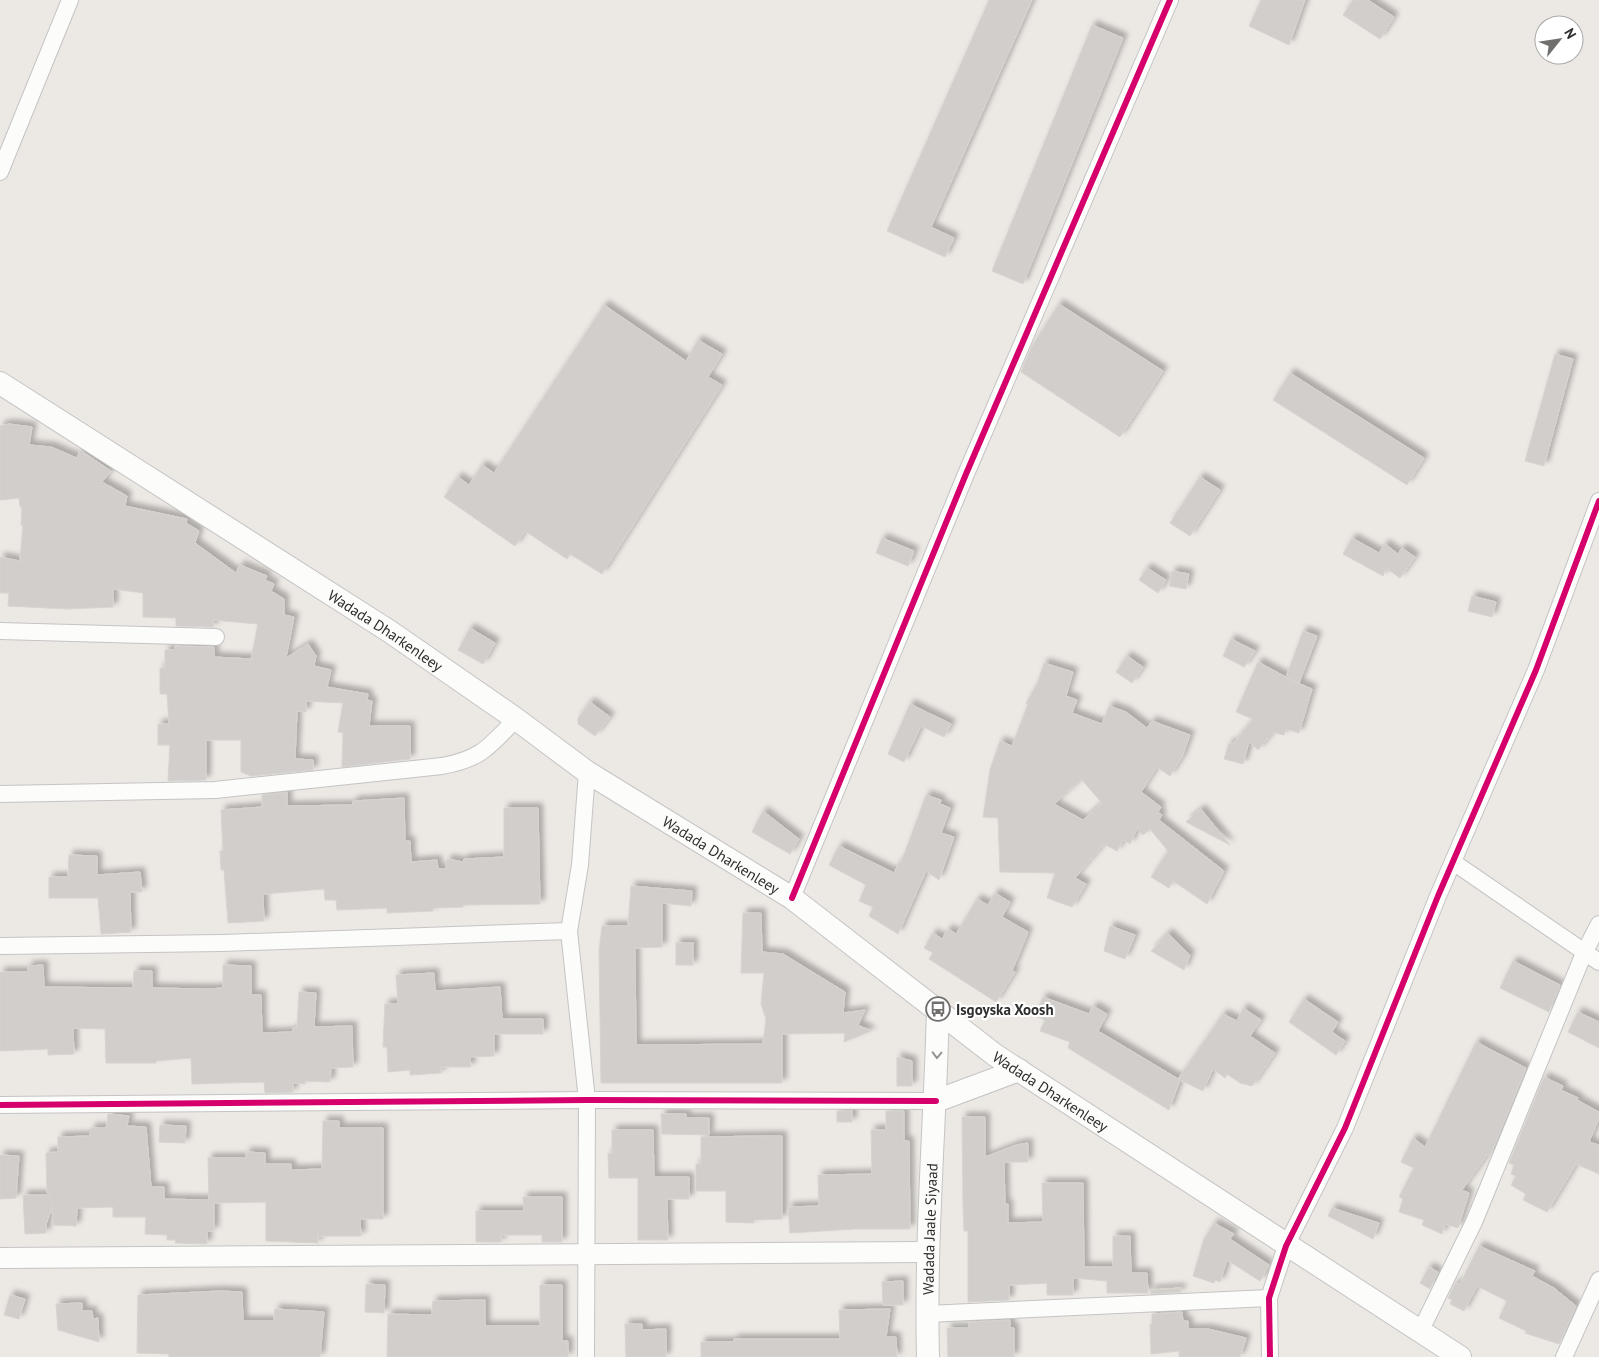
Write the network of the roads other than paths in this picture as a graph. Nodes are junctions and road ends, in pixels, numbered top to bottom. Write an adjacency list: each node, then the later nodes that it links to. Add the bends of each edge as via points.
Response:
1 (1170, 0): 12 (street, via 966,474)
2 (68, 1): 3 (street)
3 (0, 172)
4 (0, 383): 8 (main road, Wadada Dharkenleey, via 389,631)
5 (1598, 508): 11 (street, via 1536,670)
6 (0, 631): 7 (street)
7 (216, 637)
8 (516, 719): 9 (main road, Wadada Dharkenleey); 10 (street, via 491,746 467,762 442,766 215,790)
9 (587, 772): 12 (main road, Wadada Dharkenleey); 14 (street, via 580,865)
10 (0, 794)
11 (1453, 862): 16 (street); 23 (street, via 1345,1128)
12 (792, 898): 18 (main road, Wadada Dharkenleey)
13 (1599, 924): 16 (street)
14 (569, 931): 15 (street, via 222,943); 20 (street)
15 (0, 946)
16 (1584, 953): 17 (street); 30 (street, via 1474,1222)
17 (1599, 962)
18 (938, 1009): 19 (main road, Wadada Dharkenleey); 21 (main road, Wadada Jaale Siyaad, one-way to 21)
19 (1019, 1070): 21 (main road); 23 (main road, Wadada Dharkenleey)
20 (587, 1100): 21 (street); 22 (street); 25 (street)
21 (936, 1101): 24 (main road, Wadada Jaale Siyaad)
22 (0, 1105)
23 (1286, 1246): 28 (street); 30 (main road, Wadada Dharkenleey)
24 (927, 1252): 25 (street); 29 (main road, Wadada Jaale Siyaad)
25 (585, 1254): 26 (street); 31 (street)
26 (0, 1258)
27 (1599, 1280): 35 (street)
28 (1269, 1298): 29 (street); 33 (street)
29 (927, 1314): 32 (main road, Wadada Jaale Siyaad)
30 (1420, 1332): 34 (main road, Wadada Dharkenleey)
31 (586, 1357)
32 (928, 1357)
33 (1270, 1357)
34 (1460, 1357)
35 (1564, 1357)

